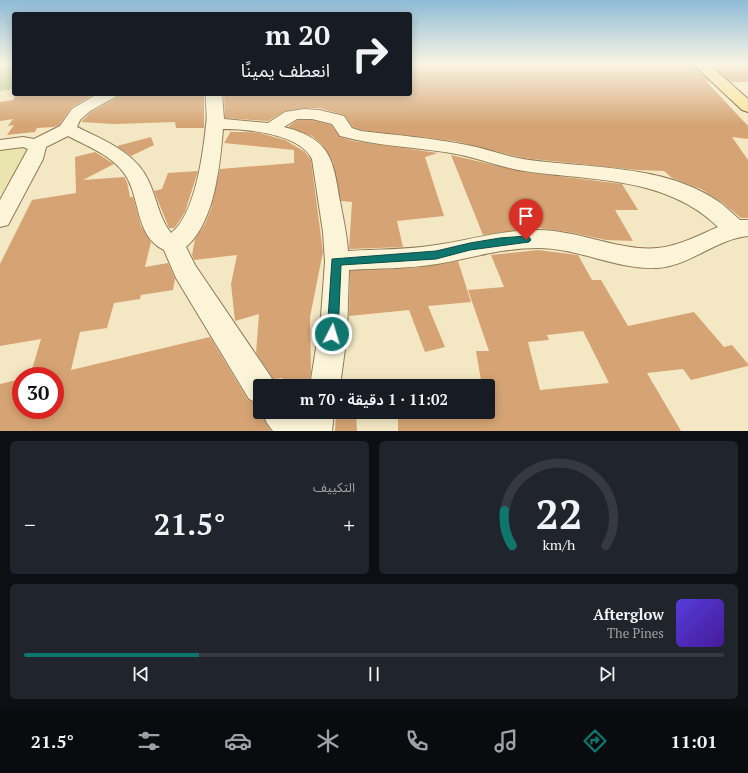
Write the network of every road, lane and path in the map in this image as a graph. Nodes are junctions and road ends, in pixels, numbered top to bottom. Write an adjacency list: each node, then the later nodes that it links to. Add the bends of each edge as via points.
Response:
1 (722, 84): 4 (main road)
2 (106, 96): 6 (street, via 84,109 68,124)
3 (214, 96): 5 (street)
4 (748, 107)
5 (215, 124): 7 (street, via 234,123); 12 (street, via 205,191 191,228)
6 (68, 129): 9 (street); 12 (street, via 112,152 132,168 139,181 151,220 162,239)
7 (271, 130): 11 (street, via 286,117 316,116 338,120 346,132 360,136 466,151 523,165 652,180 693,196); 13 (street, via 306,141 317,151 322,161 336,244)
8 (0, 145): 9 (street, via 23,142)
9 (36, 145): 10 (street, via 38,148 33,159)
10 (0, 219)
11 (742, 229): 13 (street, via 680,253 658,258 633,257 572,242 539,239 500,241 436,255)
12 (173, 244): 14 (street, via 185,271)
13 (336, 261): 15 (street, via 330,364)
14 (254, 379)
15 (326, 379)
16 (284, 419): 18 (street)
17 (317, 419): 19 (street)
18 (294, 431)
19 (315, 431)

